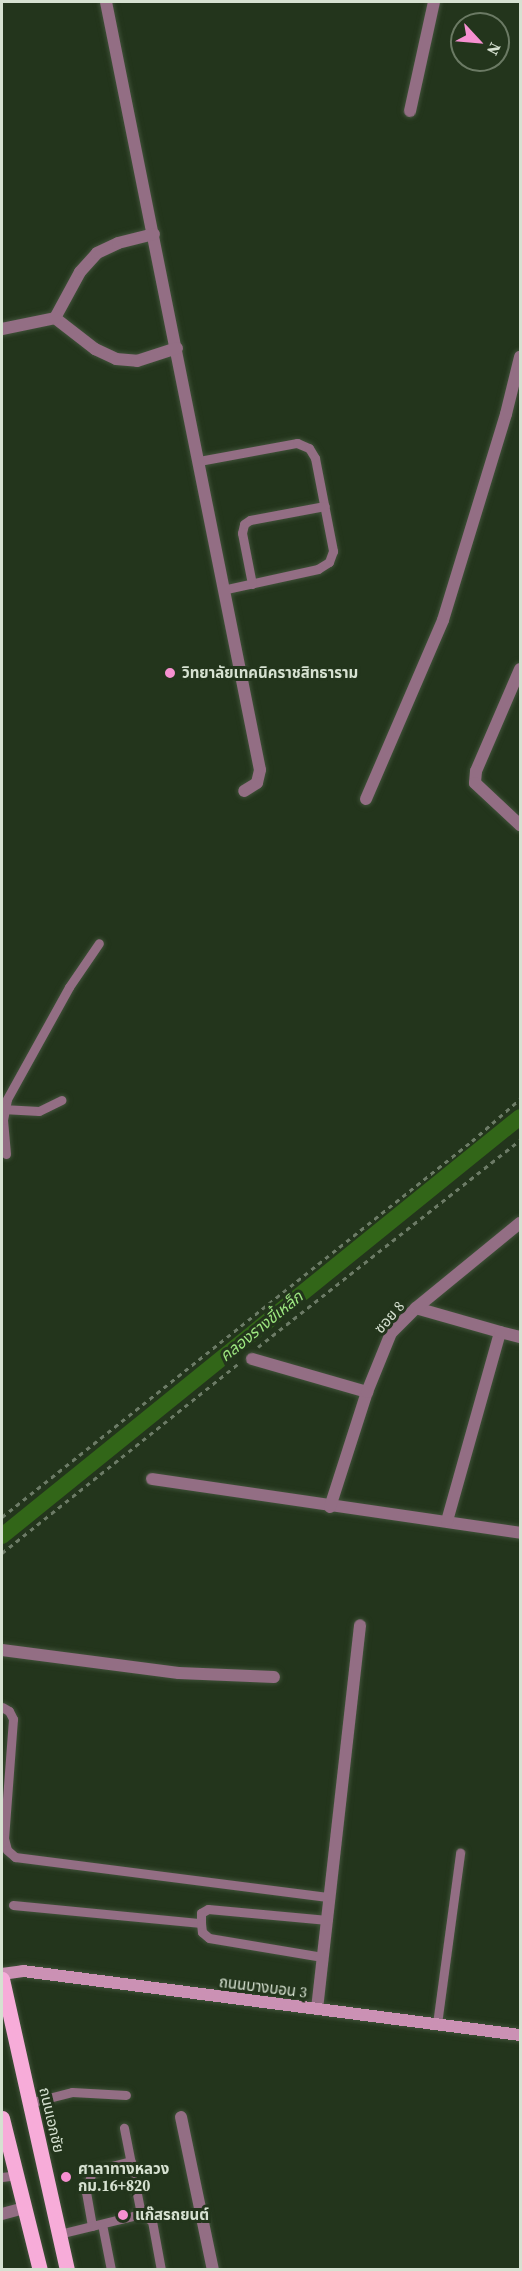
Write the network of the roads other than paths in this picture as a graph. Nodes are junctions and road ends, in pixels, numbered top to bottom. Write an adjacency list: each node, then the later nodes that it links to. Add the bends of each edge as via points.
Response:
1 (106, 2): 4 (street)
2 (434, 2): 3 (street)
3 (410, 111)
4 (154, 234): 5 (street, via 97,253 80,272); 7 (street)
5 (55, 318): 6 (street); 7 (street, via 95,349 116,359 137,361)
6 (2, 329)
7 (177, 348): 11 (street)
8 (520, 357): 9 (street)
9 (506, 414): 10 (street); 17 (street, via 442,620)
10 (520, 417)
11 (199, 460): 12 (lane, via 297,443 309,448 315,458); 14 (street)
12 (325, 506): 13 (lane, via 333,551 329,562 318,569); 13 (lane, via 250,519 244,525 242,533)
13 (252, 584): 14 (lane)
14 (226, 589): 16 (street, via 260,770 257,783)
15 (520, 669): 18 (street, via 476,771 475,783)
16 (244, 791)
17 (366, 799)
18 (520, 825)
19 (99, 943): 21 (lane, via 69,987)
20 (62, 1100): 21 (lane, via 39,1111)
21 (4, 1109): 22 (lane)
22 (6, 1154)
23 (520, 1223): 24 (street, ซอย 8)
24 (416, 1308): 25 (street); 28 (street, ซอย 8, via 391,1333)
25 (500, 1332): 26 (street); 31 (street)
26 (520, 1337)
27 (252, 1359): 28 (street)
28 (366, 1392): 30 (street, ซอย 8)
29 (152, 1479): 30 (street)
30 (330, 1507): 31 (street)
31 (447, 1521): 32 (street)
32 (520, 1533)
33 (360, 1625): 38 (street)
34 (2, 1650): 35 (street, via 179,1673)
35 (274, 1677)
36 (2, 1707): 38 (lane, via 13,1719 4,1838 7,1850 15,1857)
37 (460, 1853): 46 (lane)
38 (329, 1897): 40 (street)
39 (13, 1905): 41 (lane)
40 (327, 1920): 41 (lane, via 208,1909 201,1913); 42 (street)
41 (201, 1923): 42 (lane, via 202,1932 209,1938)
42 (322, 1956): 45 (street)
43 (2, 1974): 45 (main road, ถนนบางบอน 3, via 23,1971)
44 (2, 1978): 49 (main road, ถนนเอกชัย)
45 (317, 2009): 46 (main road, ถนนบางบอน 3)
46 (437, 2024): 47 (main road, ถนนบางบอน 3)
47 (520, 2035)
48 (126, 2095): 49 (lane, via 72,2092)
49 (29, 2103): 60 (main road, ถนนเอกชัย)
50 (181, 2117): 65 (street)
51 (2, 2118): 54 (main road)
52 (124, 2128): 53 (lane)
53 (131, 2161): 58 (lane); 59 (lane, via 92,2171 86,2192)
54 (18, 2175): 55 (lane); 56 (main road)
55 (2, 2177)
56 (26, 2208): 57 (street); 61 (main road)
57 (2, 2214)
58 (141, 2214): 59 (lane); 64 (lane, via 152,2221)
59 (97, 2225): 60 (lane); 63 (lane)
60 (59, 2234): 62 (main road, ถนนเอกชัย)
61 (40, 2270)
62 (67, 2270)
63 (111, 2270)
64 (161, 2270)
65 (213, 2270)

